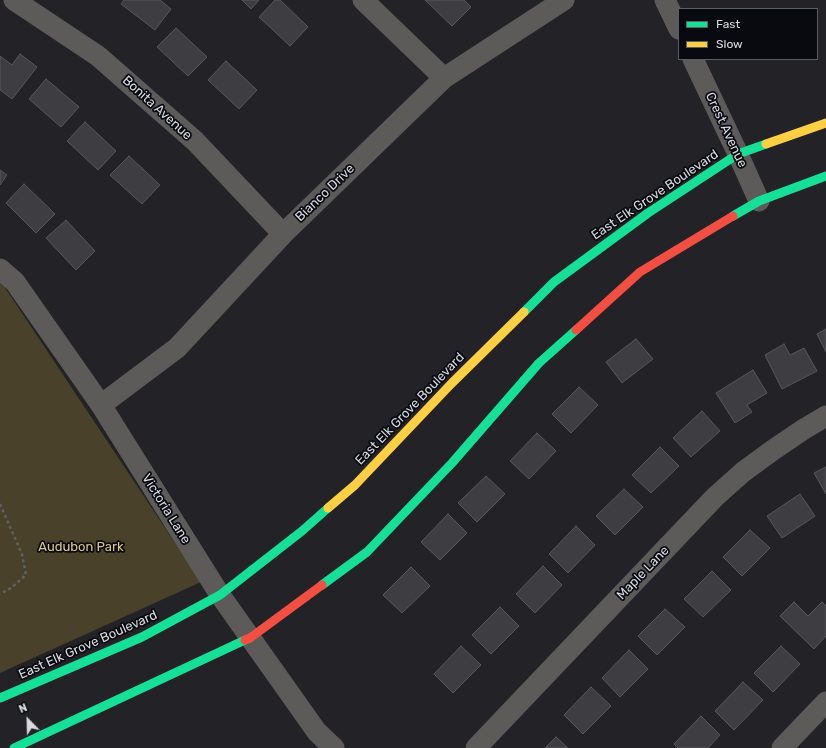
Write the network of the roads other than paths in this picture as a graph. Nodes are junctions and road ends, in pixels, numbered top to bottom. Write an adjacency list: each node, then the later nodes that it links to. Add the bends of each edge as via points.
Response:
1 (14, 0): 12 (street, Bonita Avenue, via 98,56 195,141)
2 (363, 0): 7 (street)
3 (564, 0): 7 (street, Bianco Drive)
4 (665, 0): 5 (street)
5 (678, 27)
6 (693, 60): 9 (street, Crest Avenue)
7 (444, 78): 12 (street, Bianco Drive)
8 (826, 123): 9 (street, East Elk Grove Boulevard)
9 (738, 154): 11 (street, Crest Avenue); 16 (street, East Elk Grove Boulevard, via 648,212 554,282 451,384 355,485 302,531)
10 (826, 176): 11 (street)
11 (759, 201): 17 (street, via 640,272 540,363 452,464 367,552)
12 (283, 234): 14 (street, Bianco Drive, via 177,348)
13 (0, 269): 14 (street, Victoria Lane, via 15,282)
14 (101, 405): 16 (street, Victoria Lane)
15 (826, 416): 22 (street, Maple Lane, via 773,450 715,497)
16 (220, 595): 17 (street, Victoria Lane); 18 (street, East Elk Grove Boulevard, via 142,637)
17 (250, 638): 20 (street); 21 (street, Victoria Lane, via 317,732)
18 (0, 698)
19 (826, 702): 23 (street)
20 (14, 748)
21 (334, 748)
22 (476, 748)
23 (782, 748)

